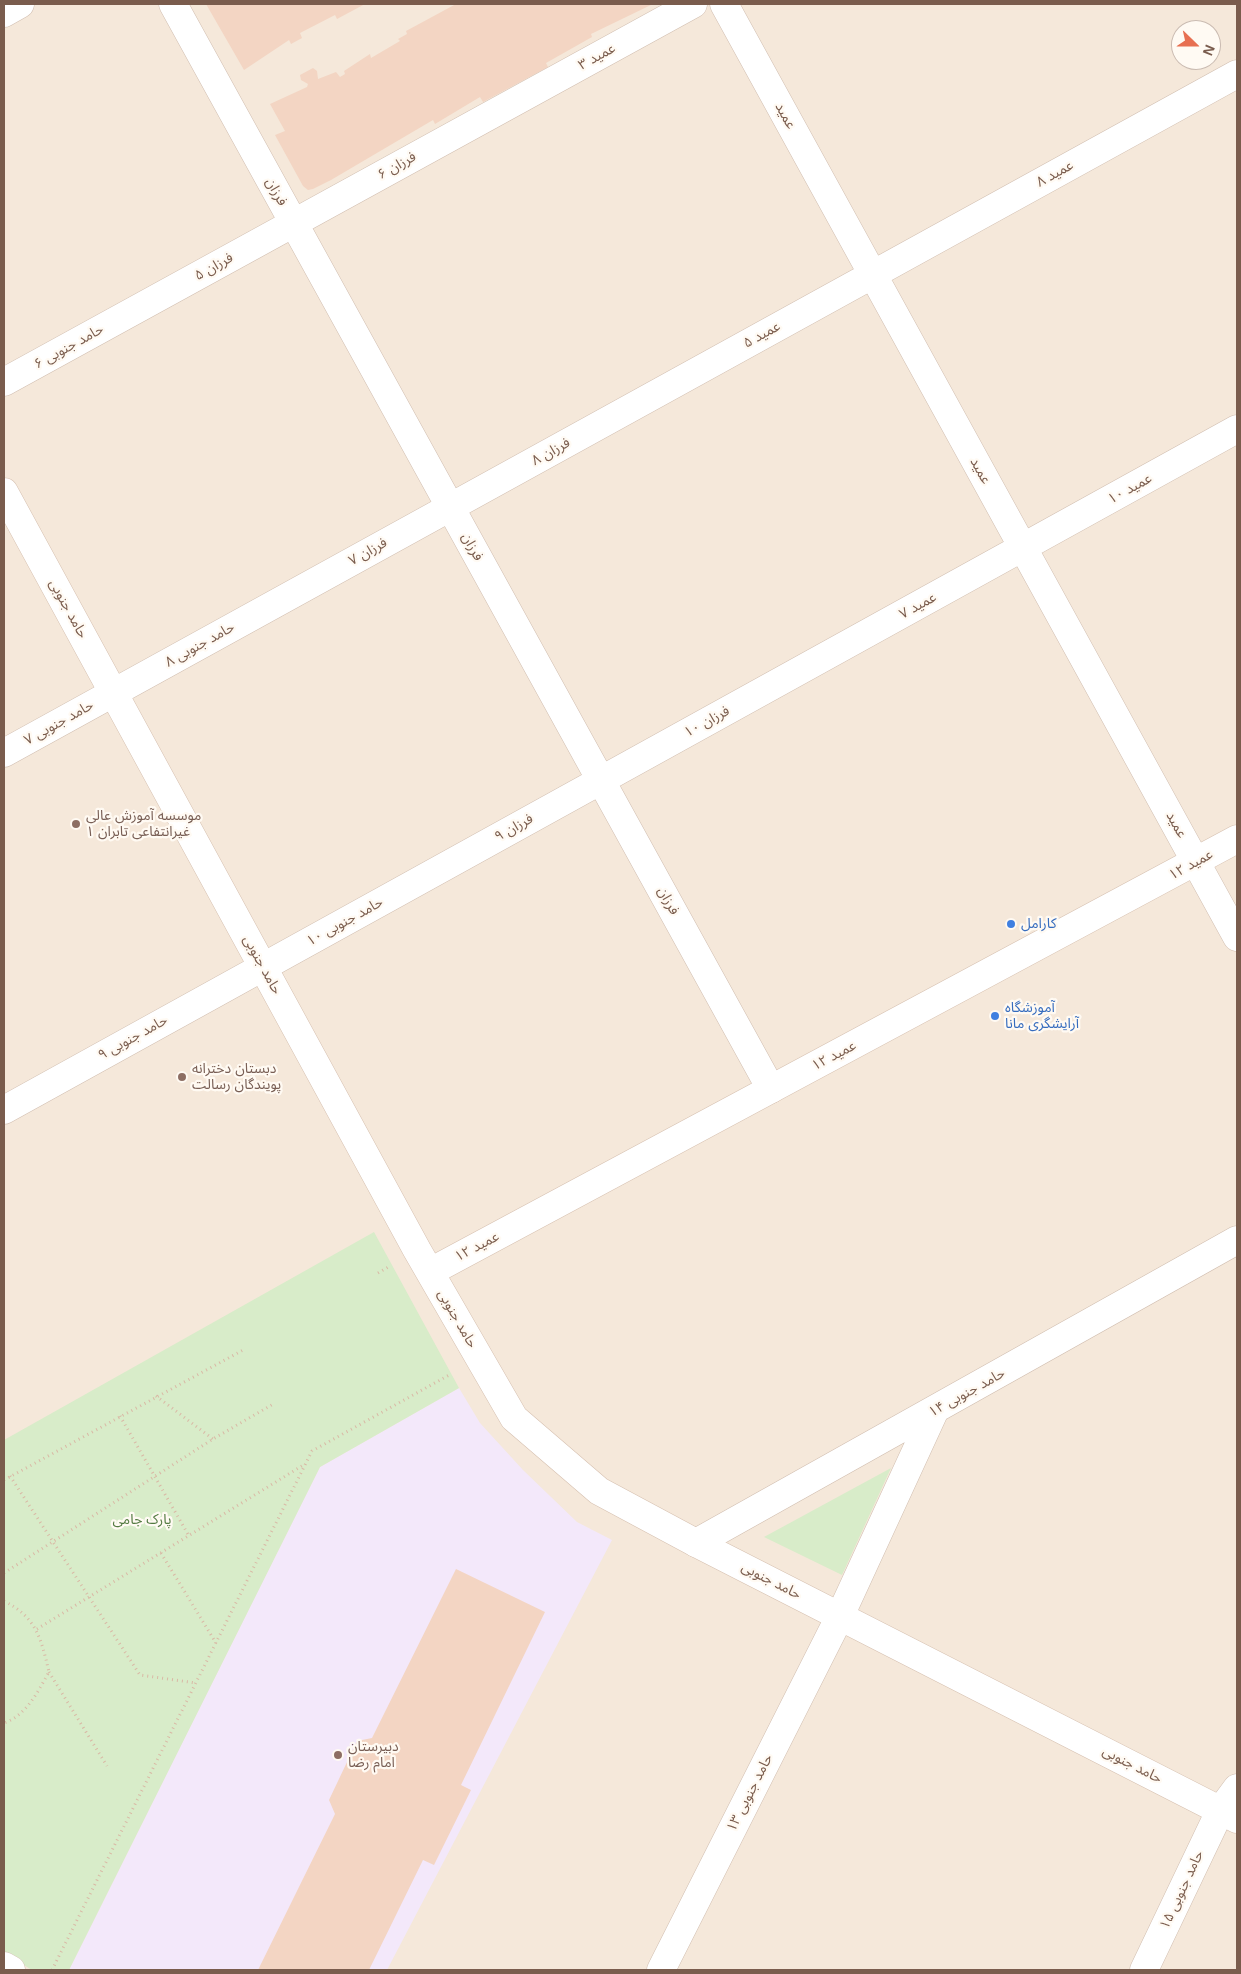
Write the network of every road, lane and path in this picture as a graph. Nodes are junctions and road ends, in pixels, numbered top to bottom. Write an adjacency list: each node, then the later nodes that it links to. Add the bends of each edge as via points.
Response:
1 (20, 4): 5 (street)
2 (173, 4): 8 (street, فرزان)
3 (693, 4): 7 (street, عمید ۳)
4 (724, 4): 9 (street, عمید)
5 (4, 13)
6 (1237, 74): 9 (street, عمید ۸)
7 (500, 109): 8 (street, فرزان ۶)
8 (294, 223): 10 (street, فرزان ۵); 15 (street, فرزان)
9 (873, 275): 12 (street, عمید ۵); 16 (street, عمید)
10 (134, 311): 11 (street, حامد جنوبی ۶)
11 (4, 382)
12 (652, 396): 15 (street, فرزان ۸)
13 (1237, 429): 16 (street, عمید ۱۰)
14 (4, 492): 19 (street, حامد جنوبی)
15 (450, 507): 17 (street, فرزان ۷); 21 (street, فرزان)
16 (1023, 548): 18 (street, عمید ۷); 23 (street, عمید)
17 (286, 598): 19 (street, حامد جنوبی ۸)
18 (812, 664): 21 (street, فرزان ۱۰)
19 (113, 693): 20 (street, حامد جنوبی ۷); 26 (street, حامد جنوبی)
20 (4, 753)
21 (601, 780): 24 (street, فرزان ۹); 27 (street, فرزان)
22 (1237, 839): 23 (street, عمید ۱۲)
23 (1196, 862): 25 (street, عمید); 27 (street, عمید ۱۲)
24 (427, 876): 26 (street, حامد جنوبی ۱۰)
25 (1237, 937)
26 (263, 967): 28 (street, حامد جنوبی ۹); 30 (street, حامد جنوبی)
27 (771, 1090): 30 (street, عمید ۱۲)
28 (4, 1110)
29 (1237, 1240): 35 (street, حامد جنوبی ۱۴)
30 (430, 1272): 32 (street, حامد جنوبی)
31 (245, 1349): 33 (path)
32 (480, 1360): 38 (path, via 312,1452); 44 (street, حامد جنوبی, via 514,1418 599,1491)
33 (156, 1396): 36 (path); 37 (path)
34 (276, 1403): 37 (path)
35 (934, 1412): 44 (street, حامد جنوبی ۱۴); 49 (street, حامد جنوبی ۱۳)
36 (120, 1416): 39 (path); 40 (path)
37 (213, 1439): 40 (path)
38 (306, 1463): 42 (path); 51 (path)
39 (10, 1476): 41 (path); 43 (path)
40 (155, 1477): 42 (path); 43 (path)
41 (4, 1480)
42 (188, 1536): 45 (path)
43 (53, 1542): 46 (path); 47 (path)
44 (696, 1544): 49 (street, حامد جنوبی)
45 (161, 1553): 47 (path); 51 (path)
46 (4, 1573)
47 (89, 1597): 50 (path); 53 (path, via 140,1675)
48 (4, 1601): 50 (path, via 20,1609)
49 (840, 1616): 57 (street, حامد جنوبی); 61 (street, حامد جنوبی ۱۳)
50 (37, 1629): 52 (path)
51 (216, 1643): 53 (path)
52 (49, 1672): 54 (path, via 30,1704); 55 (path)
53 (196, 1683): 60 (path)
54 (4, 1723)
55 (107, 1766)
56 (1237, 1788): 57 (street, حامد جنوبی ۱۵)
57 (1229, 1815): 62 (street, حامد جنوبی ۱۵)
58 (4, 1966): 59 (street)
59 (11, 1970)
60 (52, 1970)
61 (661, 1970)
62 (1144, 1970)

